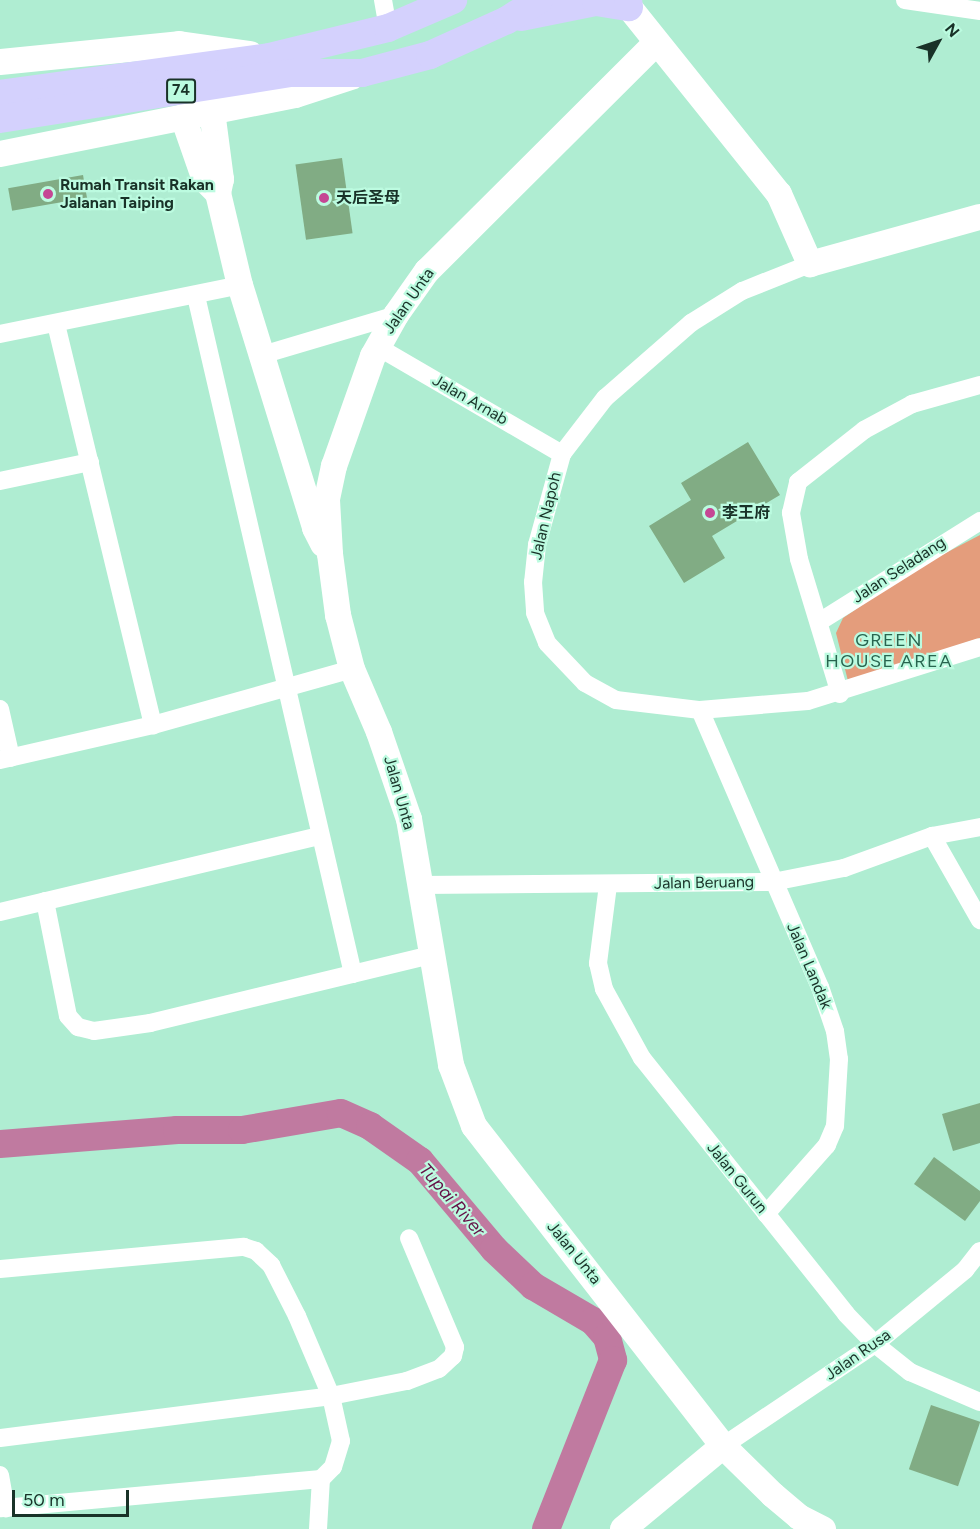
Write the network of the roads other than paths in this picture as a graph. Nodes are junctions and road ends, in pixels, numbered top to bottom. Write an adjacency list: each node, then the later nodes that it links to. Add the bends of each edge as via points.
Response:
1 (384, 0): 8 (street)
2 (453, 0): 8 (main road, 74)
3 (538, 0): 7 (main road, 74)
4 (914, 1): 6 (street)
5 (628, 4): 7 (main road, via 596,2); 9 (street)
6 (980, 10)
7 (507, 20): 12 (main road, 74, via 430,55)
8 (388, 28): 10 (main road, 74)
9 (655, 44): 20 (street, via 731,130 779,194); 23 (street, Jalan Unta, via 427,271)
10 (269, 57): 11 (street, via 179,44); 13 (main road, 74)
11 (0, 62)
12 (362, 73): 14 (street, via 295,95); 16 (main road, 74, via 292,73)
13 (0, 94)
14 (212, 111): 15 (street); 18 (street, via 221,179)
15 (183, 117): 17 (street); 18 (street, via 205,180)
16 (0, 119)
17 (0, 154)
18 (218, 193): 21 (street)
19 (980, 217): 20 (street, Jalan Napoh)
20 (810, 264): 29 (street, Jalan Napoh, via 742,291 692,323 605,398)
21 (240, 285): 22 (street); 27 (street)
22 (196, 296): 24 (street); 39 (street)
23 (396, 315): 26 (street, Jalan Unta); 27 (street)
24 (56, 324): 25 (street); 31 (street)
25 (0, 334)
26 (378, 347): 29 (street, Jalan Arnab); 33 (street, Jalan Unta, via 344,432)
27 (262, 355): 30 (street)
28 (980, 385): 36 (street, via 936,395 864,430 798,482 791,513 799,559)
29 (562, 454): 42 (street, Jalan Napoh, via 537,545 533,582 535,613 547,643 585,683 616,700)
30 (293, 456): 33 (street); 35 (street, via 315,528)
31 (90, 462): 32 (street); 43 (street)
32 (0, 481)
33 (327, 500): 35 (street, Jalan Unta)
34 (980, 521): 36 (street, Jalan Seladang)
35 (330, 554): 38 (street, Jalan Unta, via 338,615)
36 (819, 622): 40 (street)
37 (980, 647): 40 (street, Jalan Napoh)
38 (352, 669): 39 (street); 49 (street, Jalan Unta, via 396,777 409,819)
39 (286, 687): 43 (street); 46 (street)
40 (840, 694): 42 (street, Jalan Napoh, via 808,701)
41 (0, 709): 44 (street)
42 (700, 710): 48 (street, Jalan Landak)
43 (153, 725): 44 (street)
44 (5, 759)
45 (980, 827): 47 (street, Jalan Beruang)
46 (320, 836): 51 (street); 55 (street)
47 (933, 836): 48 (street, Jalan Beruang, via 844,868); 53 (street)
48 (773, 882): 50 (street, Jalan Beruang); 56 (street, Jalan Landak, via 835,1031 839,1097 835,1126 827,1145)
49 (420, 885): 50 (street, Jalan Beruang); 54 (street, Jalan Unta)
50 (608, 885): 56 (street, Jalan Gurun, via 598,963 615,1015 642,1058)
51 (45, 902): 52 (street); 55 (street, via 68,1016 78,1027 94,1031 150,1023)
52 (0, 912)
53 (980, 920)
54 (431, 955): 55 (street); 64 (street, Jalan Unta, via 451,1065 474,1126)
55 (353, 974)
56 (766, 1214): 60 (street, Jalan Gurun)
57 (409, 1238): 61 (street, via 451,1331 453,1356 439,1369 406,1381)
58 (980, 1251): 60 (street, Jalan Rusa, via 951,1283)
59 (0, 1269): 61 (street, via 244,1247 255,1251 271,1265)
60 (875, 1344): 62 (street, Jalan Gurun, via 910,1372); 64 (street, Jalan Rusa)
61 (331, 1396): 63 (street); 66 (street, via 341,1441 339,1455)
62 (980, 1402)
63 (0, 1438)
64 (723, 1446): 69 (street); 70 (street, Jalan Unta, via 773,1495)
65 (0, 1475): 67 (street)
66 (321, 1479): 67 (street); 68 (street)
67 (3, 1508)
68 (318, 1529)
69 (624, 1529)
70 (823, 1529)

